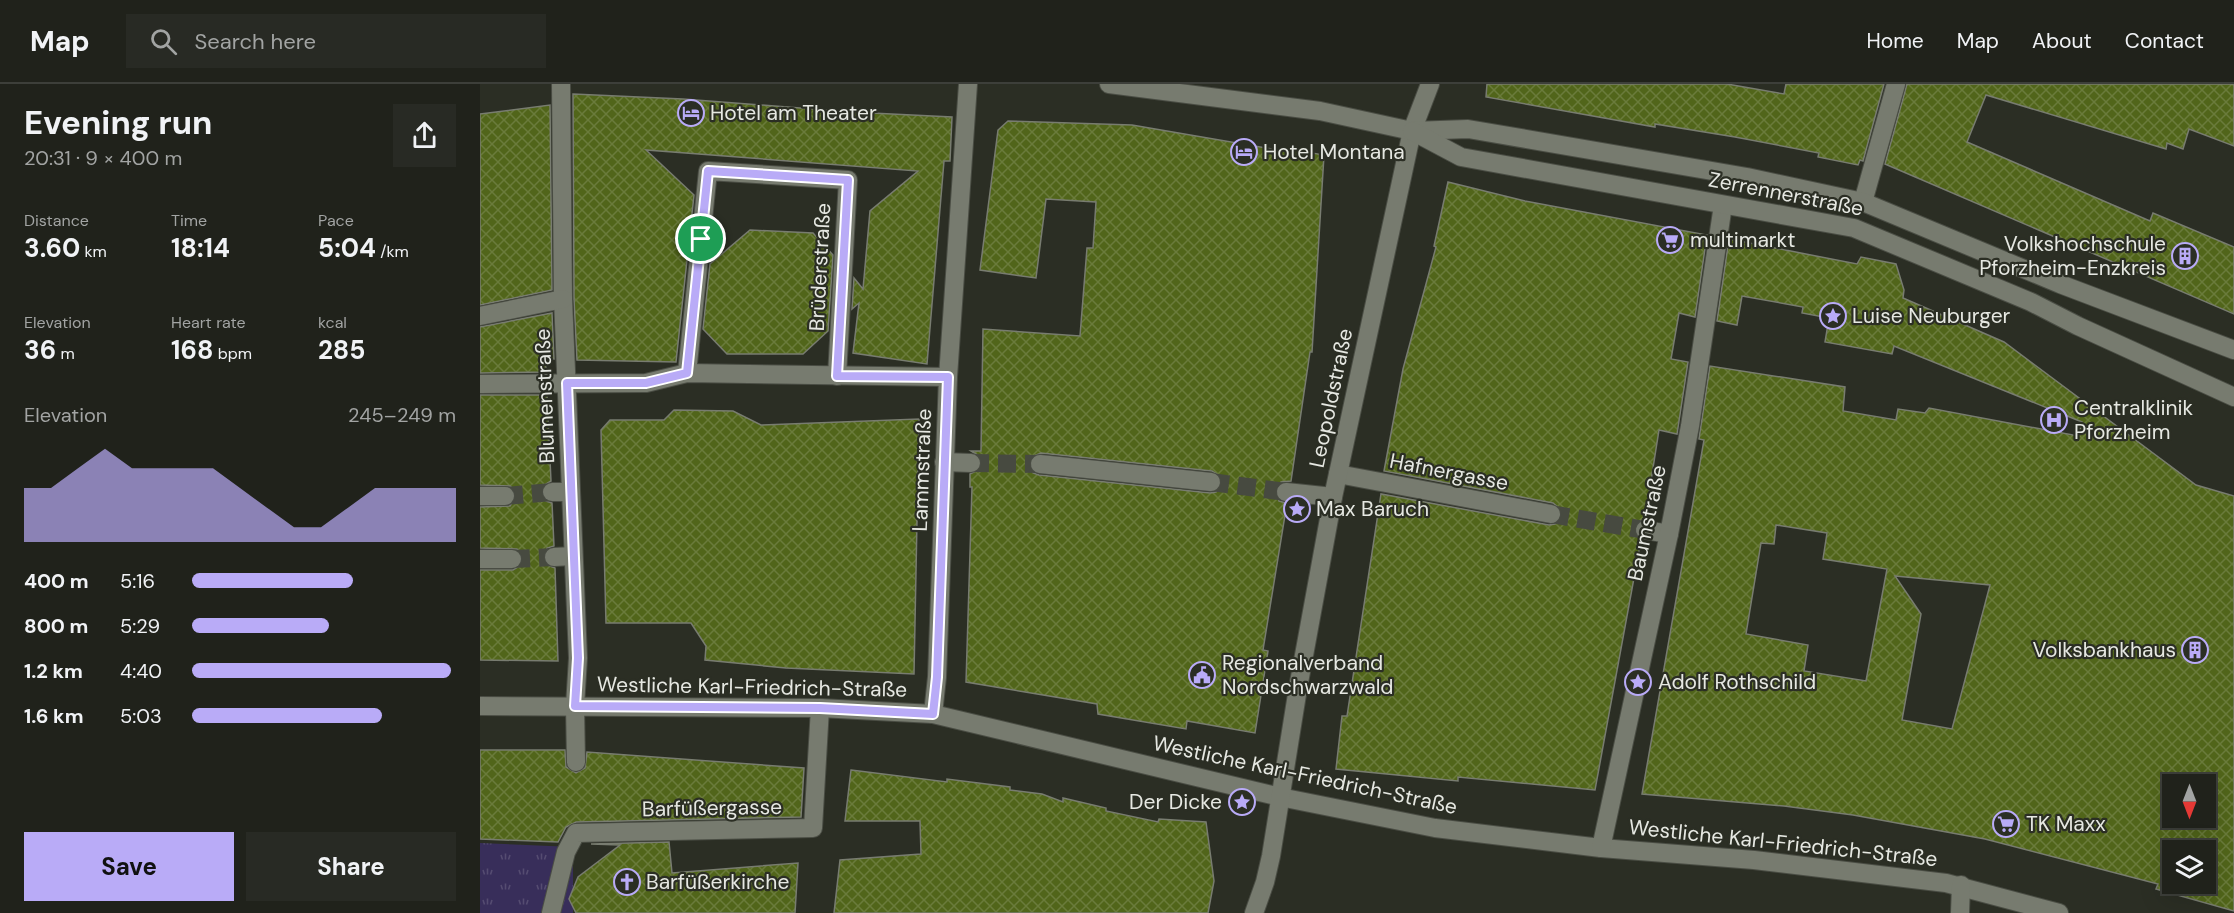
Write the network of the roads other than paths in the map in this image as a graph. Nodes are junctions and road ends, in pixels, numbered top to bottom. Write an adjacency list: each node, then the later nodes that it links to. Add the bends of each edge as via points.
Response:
1 (561, 84): 9 (street, Blumenstraße)
2 (968, 84): 14 (street, Lammstraße)
3 (1109, 84): 6 (street, Zerrennerstraße, via 1320,111)
4 (1430, 84): 6 (street, Leopoldstraße)
5 (1896, 84): 7 (street)
6 (1412, 131): 7 (street, Zerrennerstraße, via 1468,129 1747,177); 8 (street, Zerrennerstraße, via 1461,157); 21 (street, Leopoldstraße)
7 (1863, 202): 11 (street, Zerrennerstraße, via 2060,284)
8 (1723, 205): 17 (street, Zerrennerstraße, via 1854,228 2031,302); 31 (street, Baumstraße)
9 (563, 299): 10 (street); 15 (street, Blumenstraße)
10 (480, 316)
11 (2234, 350)
12 (687, 373): 13 (street); 13 (street, Brüderstraße, via 708,171 848,180); 15 (street, via 646,383)
13 (837, 376): 14 (street)
14 (948, 377): 18 (street, Lammstraße)
15 (567, 383): 16 (street); 24 (street, Blumenstraße)
16 (480, 384)
17 (2234, 397)
18 (944, 462): 19 (street); 39 (street, Lammstraße)
19 (971, 463)
20 (1040, 464): 22 (street)
21 (1338, 474): 28 (street, Leopoldstraße); 29 (street, Hafnergasse)
22 (1211, 482)
23 (552, 492): 24 (street)
24 (571, 492): 32 (street, Blumenstraße)
25 (1286, 492): 28 (street)
26 (480, 496): 27 (street)
27 (505, 496)
28 (1333, 497): 41 (street, Leopoldstraße)
29 (1551, 514)
30 (1645, 530): 31 (street)
31 (1669, 534): 42 (street, Baumstraße)
32 (573, 556): 33 (street); 37 (street, Blumenstraße, via 578,658)
33 (554, 557)
34 (512, 559): 35 (street)
35 (480, 560)
36 (480, 706): 37 (street, Westliche Karl-Friedrich-Straße)
37 (575, 706): 38 (street, Westliche Karl-Friedrich-Straße); 40 (street, Westliche Karl-Friedrich-Straße)
38 (820, 708): 39 (street, Westliche Karl-Friedrich-Straße); 44 (street, Barfüßergasse, via 813,828 576,833 566,852)
39 (933, 714): 41 (street, Westliche Karl-Friedrich-Straße)
40 (576, 762)
41 (1280, 797): 42 (street, Westliche Karl-Friedrich-Straße, via 1435,828); 45 (street, Leopoldstraße, via 1271,856)
42 (1601, 848): 43 (street, Westliche Karl-Friedrich-Straße, via 1754,860)
43 (1961, 885): 46 (street); 47 (street, Westliche Karl-Friedrich-Straße)
44 (551, 913)
45 (1254, 913)
46 (1960, 913)
47 (2059, 913)

